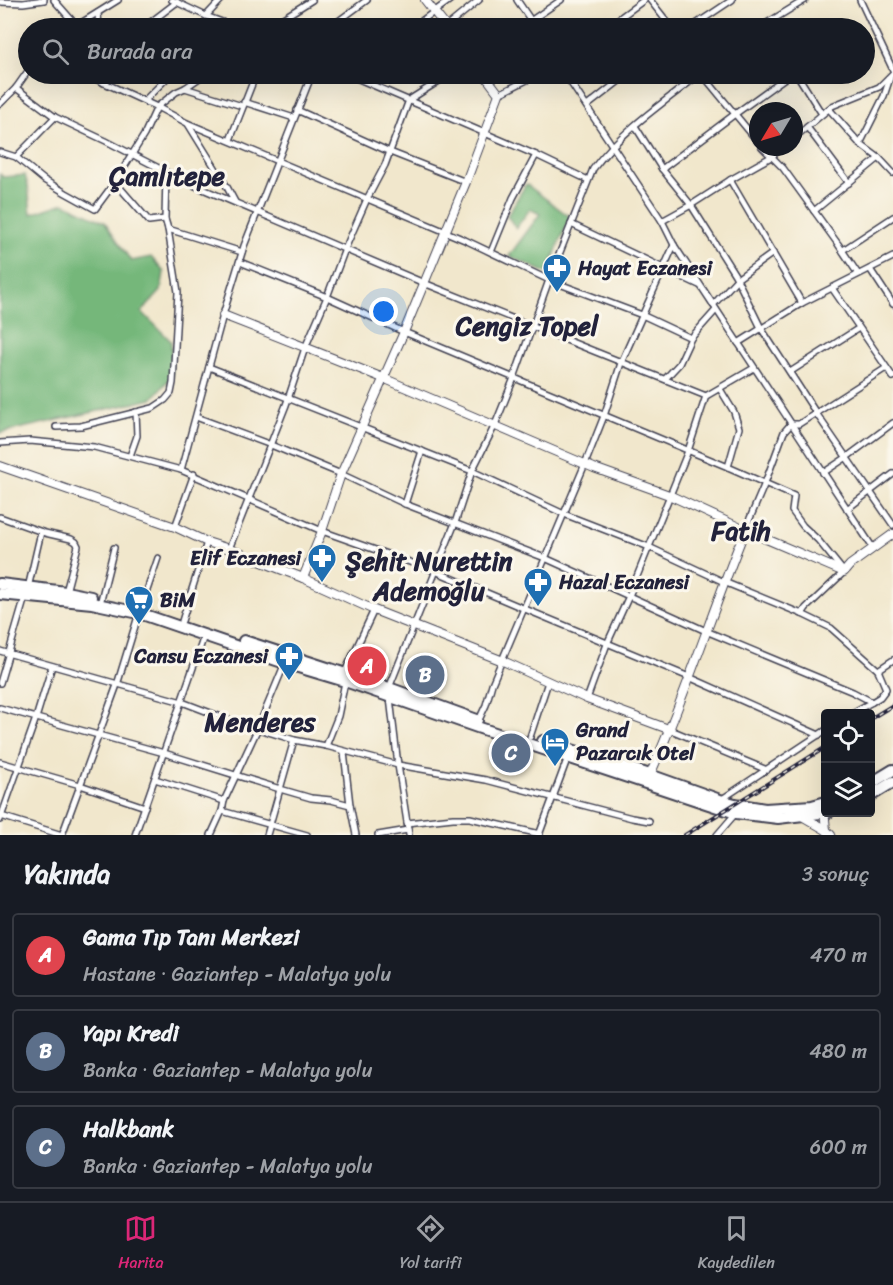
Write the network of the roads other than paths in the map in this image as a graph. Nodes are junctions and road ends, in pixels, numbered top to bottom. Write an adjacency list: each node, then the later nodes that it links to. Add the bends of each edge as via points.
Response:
1 (44, 0): 19 (street)
2 (54, 0): 24 (street)
3 (118, 0): 22 (street)
4 (221, 0): 23 (street)
5 (298, 0): 20 (street)
6 (312, 0): 20 (street)
7 (367, 0): 30 (street)
8 (425, 0): 21 (street)
9 (450, 0): 21 (street)
10 (479, 0): 33 (street)
11 (517, 0): 34 (street)
12 (561, 0): 35 (street)
13 (644, 0): 36 (street)
14 (650, 0): 37 (street)
15 (732, 0): 38 (street)
16 (805, 0): 39 (street)
17 (860, 0): 40 (street)
18 (174, 1): 23 (street); 27 (street)
19 (0, 2)
20 (303, 7): 29 (street)
21 (434, 12): 31 (street); 32 (street)
22 (98, 13): 25 (street); 26 (street)
23 (206, 16): 28 (street)
24 (68, 18)
25 (90, 18)
26 (98, 18)
27 (154, 18)
28 (211, 18)
29 (284, 18)
30 (343, 18)
31 (426, 18)
32 (439, 18)
33 (458, 18)
34 (528, 18)
35 (536, 18)
36 (620, 18)
37 (664, 18)
38 (705, 18)
39 (775, 18)
40 (868, 18)
41 (875, 34): 42 (street)
42 (892, 73): 68 (street, via 879,87); 81 (street)
43 (19, 84): 59 (street)
44 (106, 84): 63 (street)
45 (160, 84): 63 (street, via 150,93)
46 (191, 84): 60 (street)
47 (252, 84): 65 (street)
48 (308, 84): 69 (street)
49 (374, 84): 62 (street)
50 (435, 84): 62 (street)
51 (492, 84): 61 (street)
52 (519, 84): 61 (street)
53 (572, 84): 66 (street)
54 (615, 84): 66 (street)
55 (688, 84): 75 (street)
56 (710, 84): 70 (street)
57 (778, 84): 70 (street)
58 (803, 84): 71 (street)
59 (16, 88): 64 (street); 72 (street)
60 (185, 88): 65 (street); 67 (street)
61 (499, 94): 79 (street)
62 (410, 100): 79 (street); 84 (street)
63 (147, 103): 67 (street)
64 (0, 104)
65 (243, 104): 73 (street); 80 (street)
66 (587, 106): 82 (street)
67 (158, 107): 74 (street); 85 (street)
68 (829, 109): 71 (street); 81 (street)
69 (297, 110): 73 (street); 84 (street)
70 (735, 114): 77 (street); 91 (street)
71 (822, 114): 76 (street)
72 (55, 117): 85 (street); 87 (street)
73 (294, 118): 90 (street)
74 (187, 123): 80 (street); 100 (street)
75 (635, 126): 82 (street); 91 (street)
76 (807, 128): 78 (street); 98 (street)
77 (749, 131)
78 (803, 131)
79 (484, 132): 86 (street); 97 (street)
80 (230, 140): 90 (street)
81 (860, 144): 89 (street)
82 (613, 146): 94 (street, via 599,159); 106 (street)
83 (0, 152): 87 (street)
84 (390, 152): 97 (street); 99 (street)
85 (132, 154): 93 (street); 96 (street)
86 (536, 155): 94 (street); 114 (street)
87 (16, 157): 96 (street, via 44,180 95,209)
88 (771, 157): 95 (street); 102 (street)
89 (879, 158): 92 (street); 98 (street)
90 (278, 162): 99 (street); 103 (street)
91 (662, 169): 101 (street)
92 (893, 172)
93 (166, 173): 100 (street); 105 (street)
94 (588, 180): 107 (street)
95 (730, 180): 101 (street); 115 (street)
96 (115, 182): 105 (street, via 149,221)
97 (466, 182): 109 (street)
98 (849, 183): 102 (street)
99 (367, 199): 109 (street); 111 (street)
100 (235, 202): 103 (street)
101 (691, 205): 106 (street); 121 (street)
102 (814, 211): 112 (street)
103 (257, 212): 111 (street); 113 (street)
104 (893, 217): 112 (street)
105 (165, 219): 108 (street)
106 (662, 221): 110 (street)
107 (571, 224): 118 (street); 122 (street)
108 (168, 229): 113 (street); 151 (street, via 178,292 174,383 165,400)
109 (445, 232): 114 (street); 123 (street)
110 (674, 245): 118 (street); 124 (street)
111 (345, 249): 123 (street); 126 (street)
112 (843, 250): 120 (street)
113 (242, 252): 117 (street)
114 (491, 252): 122 (street)
115 (773, 253): 121 (street); 127 (street)
116 (893, 257): 119 (street)
117 (240, 262): 126 (street); 130 (street)
118 (664, 268): 124 (street); 131 (street)
119 (870, 269): 120 (street); 128 (street)
120 (858, 274): 125 (street)
121 (737, 279): 129 (street); 133 (street)
122 (549, 280): 131 (street); 132 (street)
123 (424, 284): 132 (street); 135 (street)
124 (700, 285): 129 (street)
125 (832, 288): 127 (street); 134 (street)
126 (327, 297): 135 (street); 138 (street)
127 (802, 303): 133 (street)
128 (893, 304)
129 (715, 308): 136 (street); 137 (street)
130 (223, 315): 138 (street); 140 (street)
131 (642, 315): 136 (street); 139 (street)
132 (531, 327): 139 (street); 145 (street)
133 (761, 328): 137 (street); 143 (street)
134 (859, 328): 142 (street); 143 (street)
135 (404, 332): 144 (street); 145 (street)
136 (691, 338): 147 (street, via 679,364)
137 (738, 343): 141 (street)
138 (305, 348): 144 (street); 150 (street)
139 (621, 363): 147 (street); 153 (street)
140 (209, 367): 150 (street); 154 (street)
141 (754, 368): 148 (street); 156 (street)
142 (886, 368): 146 (street); 152 (street)
143 (790, 372): 152 (street)
144 (383, 378): 157 (street); 159 (street)
145 (514, 378): 153 (street); 157 (street)
146 (893, 378)
147 (664, 379): 149 (street)
148 (720, 389): 149 (street); 168 (street, via 739,428)
149 (706, 396): 163 (street)
150 (288, 398): 159 (street); 161 (street)
151 (136, 412): 158 (street, via 81,426); 164 (street, via 137,435)
152 (816, 413): 156 (street, via 800,424); 165 (street)
153 (604, 416): 163 (street); 166 (street)
154 (196, 417): 161 (street); 169 (street)
155 (893, 423): 165 (street)
156 (790, 424): 171 (street); 175 (street)
157 (495, 425): 166 (street); 170 (street)
158 (56, 427)
159 (362, 427): 162 (street); 173 (street)
160 (0, 443): 164 (street, via 30,441 94,447)
161 (271, 445): 173 (street); 178 (street)
162 (422, 451): 170 (street); 179 (street)
163 (688, 451): 168 (street); 177 (street)
164 (130, 456): 169 (street)
165 (847, 457): 171 (street); 176 (street)
166 (585, 464): 177 (street); 181 (street)
167 (0, 466): 185 (street)
168 (728, 467): 175 (street)
169 (181, 470): 172 (street)
170 (472, 471): 181 (street); 183 (street)
171 (823, 473): 180 (street)
172 (194, 474): 178 (street); 185 (street)
173 (341, 474): 179 (street); 187 (street)
174 (893, 474): 176 (street)
175 (765, 483): 186 (street); 198 (street, via 794,496 792,512)
176 (870, 491): 180 (street); 184 (street)
177 (669, 495): 186 (street); 191 (street)
178 (250, 498): 187 (street); 194 (street)
179 (405, 504): 183 (street)
180 (847, 509): 193 (street)
181 (564, 514): 191 (street); 196 (street)
182 (0, 517): 188 (street)
183 (455, 523): 196 (street); 197 (street)
184 (893, 525)
185 (175, 527): 190 (street)
186 (746, 530): 198 (street); 200 (street)
187 (322, 531): 197 (street); 199 (street)
188 (41, 532): 202 (street); 203 (street, via 71,539 78,546)
189 (893, 534): 193 (street)
190 (207, 542): 194 (street); 211 (street)
191 (649, 547): 200 (street); 205 (street)
192 (114, 548): 206 (street)
193 (873, 548): 198 (street)
194 (229, 549): 199 (street)
195 (158, 558): 208 (street)
196 (545, 558): 205 (street); 207 (street)
197 (435, 571): 207 (street); 212 (street)
198 (844, 572): 210 (street)
199 (303, 578): 209 (street)
200 (724, 582): 210 (street); 213 (street)
201 (0, 584): 202 (highway)
202 (26, 592): 203 (highway); 204 (highway); 208 (highway); 217 (street)
203 (66, 592): 206 (highway)
204 (0, 594)
205 (629, 596): 213 (street); 215 (street)
206 (101, 600): 208 (highway)
207 (525, 609): 215 (street); 219 (street)
208 (140, 610): 211 (highway); 214 (highway); 227 (street)
209 (374, 610): 212 (street); 223 (street)
210 (802, 614): 222 (street, via 831,628)
211 (182, 621): 223 (highway)
212 (414, 626): 219 (street); 228 (street)
213 (706, 631): 224 (street); 231 (street)
214 (204, 634): 220 (highway); 230 (street)
215 (607, 644): 224 (street); 229 (street)
216 (0, 651): 217 (street)
217 (8, 654): 221 (street); 226 (street)
218 (893, 660): 222 (street)
219 (503, 662): 225 (street); 235 (street)
220 (285, 663): 223 (highway); 236 (street)
221 (52, 666): 227 (street); 234 (street)
222 (878, 670): 231 (street, via 886,689)
223 (344, 677): 228 (highway); 242 (street, via 338,716)
224 (689, 677): 237 (street); 238 (street)
225 (548, 682): 229 (street); 240 (street)
226 (0, 683)
227 (117, 685): 230 (street); 239 (street)
228 (390, 693): 235 (highway); 245 (highway); 247 (street)
229 (587, 699): 237 (street)
230 (182, 702): 236 (street); 244 (street)
231 (872, 702): 233 (street)
232 (0, 708): 234 (street)
233 (859, 709)
234 (36, 718): 239 (street); 248 (street)
235 (478, 720): 240 (highway)
236 (258, 728): 241 (street); 251 (street)
237 (671, 730): 249 (street); 252 (street)
238 (819, 735): 249 (street)
239 (98, 736): 244 (street); 256 (street)
240 (530, 737): 252 (highway)
241 (294, 740): 242 (street); 257 (street)
242 (326, 746): 243 (street)
243 (344, 752): 247 (street); 262 (street)
244 (164, 753): 251 (street); 253 (street)
245 (568, 757): 259 (street); 267 (highway)
246 (0, 762): 248 (street)
247 (398, 765): 259 (street, via 486,780); 273 (street)
248 (19, 767): 256 (street); 269 (street)
249 (767, 770): 260 (street)
250 (893, 770): 254 (highway)
251 (237, 775): 257 (street); 261 (street)
252 (650, 775): 260 (highway)
253 (155, 778): 261 (street); 263 (street)
254 (875, 781)
255 (893, 782): 258 (highway)
256 (80, 785): 263 (street); 276 (street)
257 (280, 789): 262 (street); 272 (street)
258 (875, 793)
259 (553, 797): 271 (street); 275 (street)
260 (720, 800): 264 (highway, via 765,809)
261 (224, 801): 266 (street)
262 (350, 805): 281 (street)
263 (145, 807): 277 (street)
264 (821, 807)
265 (821, 810): 268 (highway)
266 (222, 811): 272 (street); 278 (street)
267 (736, 813): 268 (highway, via 778,818); 283 (street)
268 (802, 816): 274 (street)
269 (1, 817): 276 (street)
270 (827, 817): 274 (street)
271 (649, 821)
272 (270, 825): 279 (street); 280 (street)
273 (408, 829): 275 (street, via 470,818); 282 (street)
274 (829, 833)
275 (539, 834)
276 (62, 835)
277 (135, 835)
278 (211, 835)
279 (267, 835)
280 (307, 835)
281 (356, 835)
282 (378, 835)
283 (717, 835)

